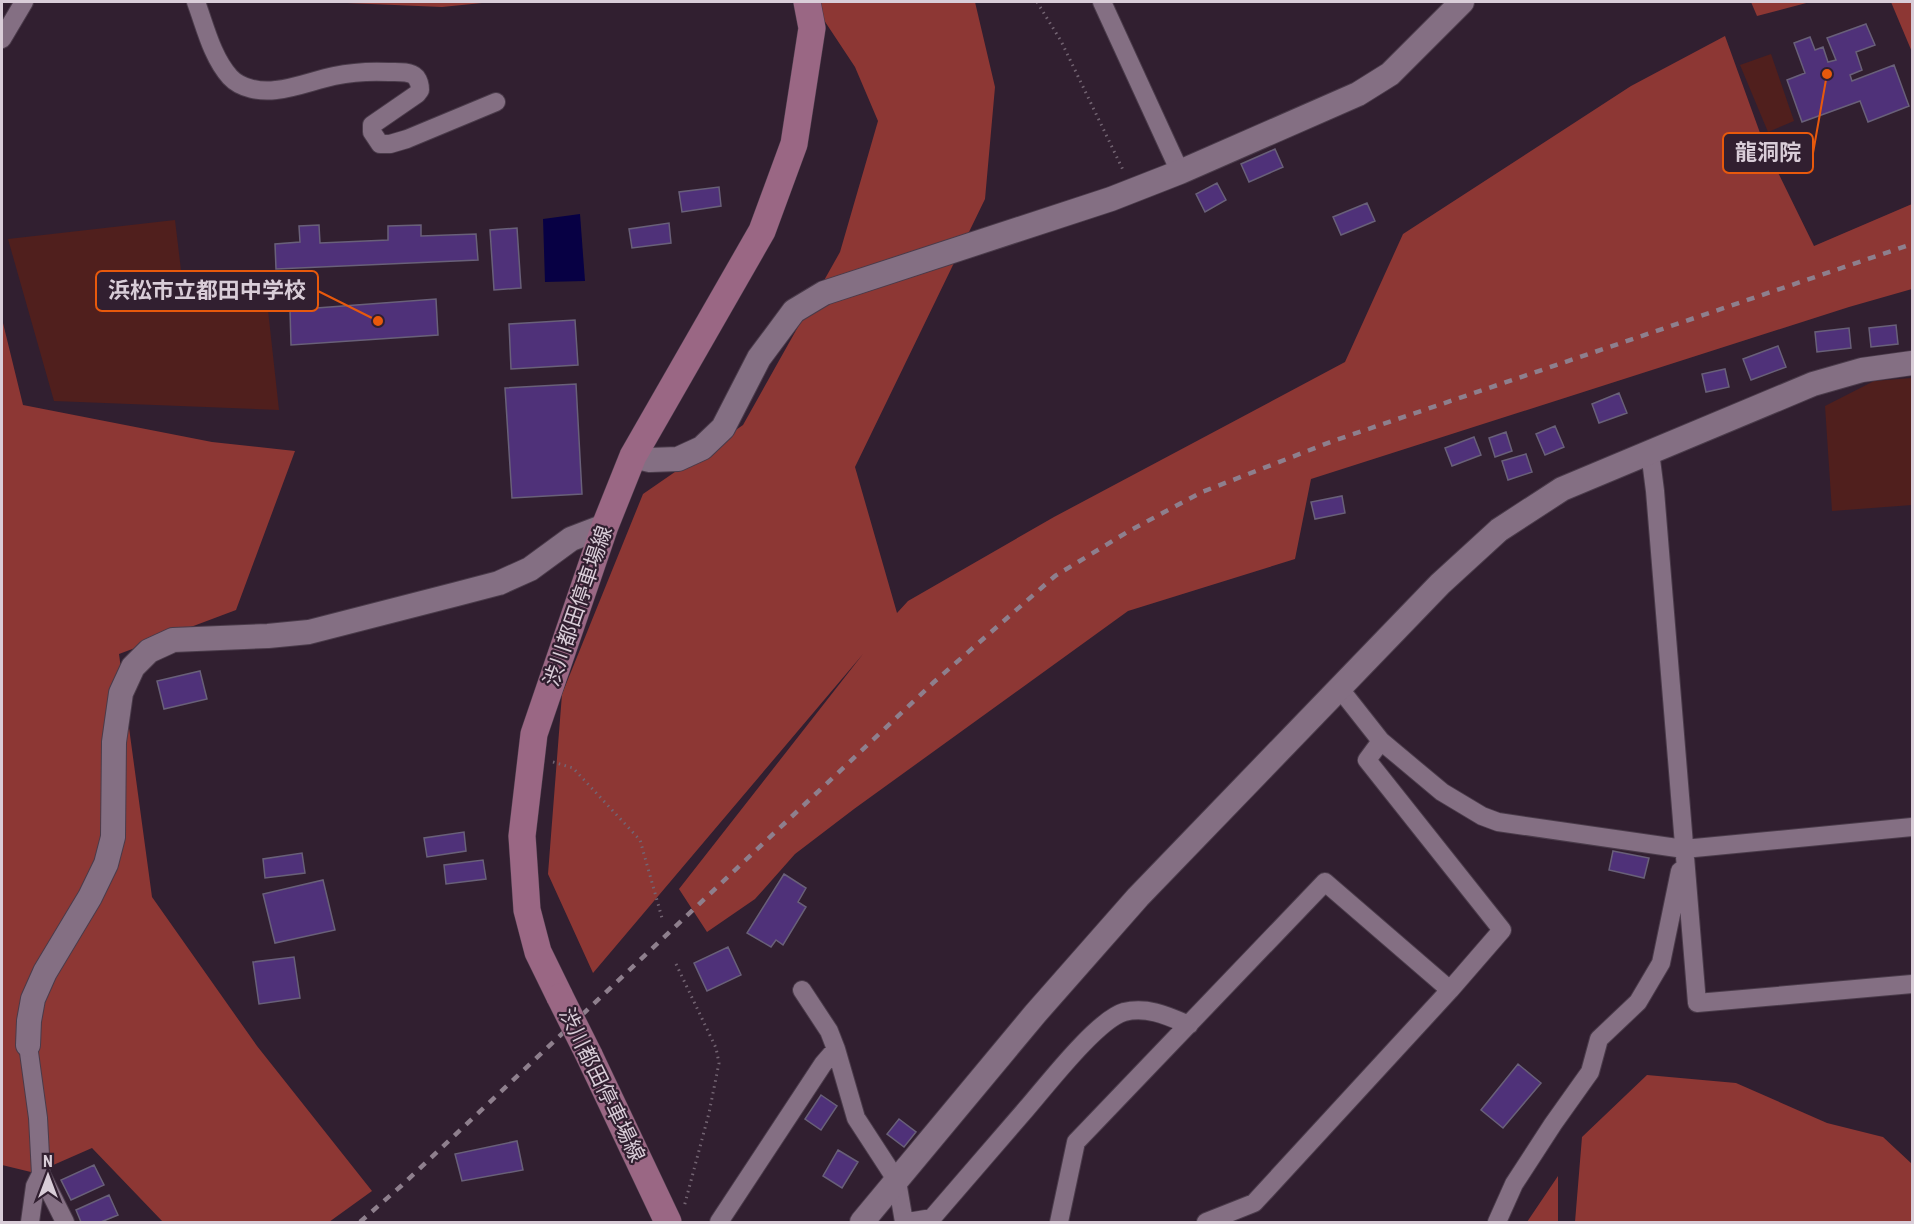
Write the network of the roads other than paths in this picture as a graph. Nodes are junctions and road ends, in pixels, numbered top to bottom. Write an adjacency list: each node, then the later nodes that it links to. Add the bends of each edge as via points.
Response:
1 (24, 2): 6 (street)
2 (196, 2): 7 (street, via 214,52 230,77 244,87 276,90 366,71 415,76 420,90 417,94 372,125 380,144 407,139)
3 (807, 2): 11 (main road, 渋川都田停車場線, via 812,28 794,144 762,231)
4 (1102, 2): 8 (street)
5 (1462, 2): 8 (street, via 1390,74 1358,94)
6 (2, 39)
7 (496, 102)
8 (1180, 172): 11 (street, via 824,293 794,311 759,358 723,428 702,448 678,459)
9 (1912, 363): 10 (street, via 1862,370 1813,384)
10 (1650, 452): 13 (street, via 1562,489 1499,531 1440,584); 16 (street)
11 (633, 456): 12 (main road, 渋川都田停車場線)
12 (605, 526): 21 (street, via 571,539 530,568 499,583 309,632 173,640 148,651 133,667 121,693 114,741 113,837 106,864 33,999); 25 (main road, 渋川都田停車場線, bridge, via 534,734 522,836 527,910 538,952)
13 (1340, 689): 14 (street); 24 (street, via 1138,897)
14 (1381, 741): 16 (street, via 1442,792 1498,822); 19 (street, via 1367,760 1502,930)
15 (1912, 827): 16 (street)
16 (1684, 849): 17 (street, via 1696,1003); 33 (street, via 1661,963 1638,1002 1599,1040 1590,1072 1514,1184)
17 (1912, 984)
18 (802, 990): 22 (street)
19 (1450, 990): 20 (street, via 1325,882); 32 (street, via 1254,1203)
20 (1189, 1025): 30 (street, via 1148,1010 1123,1012 1098,1029 932,1218); 31 (street, via 1076,1142)
21 (28, 1045): 23 (street)
22 (836, 1048): 24 (street, via 856,1118); 28 (street)
23 (41, 1173): 26 (street, via 35,1186); 27 (street)
24 (897, 1181): 29 (street); 30 (street)
25 (670, 1214)
26 (30, 1222)
27 (65, 1222)
28 (719, 1222)
29 (862, 1222)
30 (906, 1222)
31 (1059, 1222)
32 (1206, 1222)
33 (1497, 1222)

